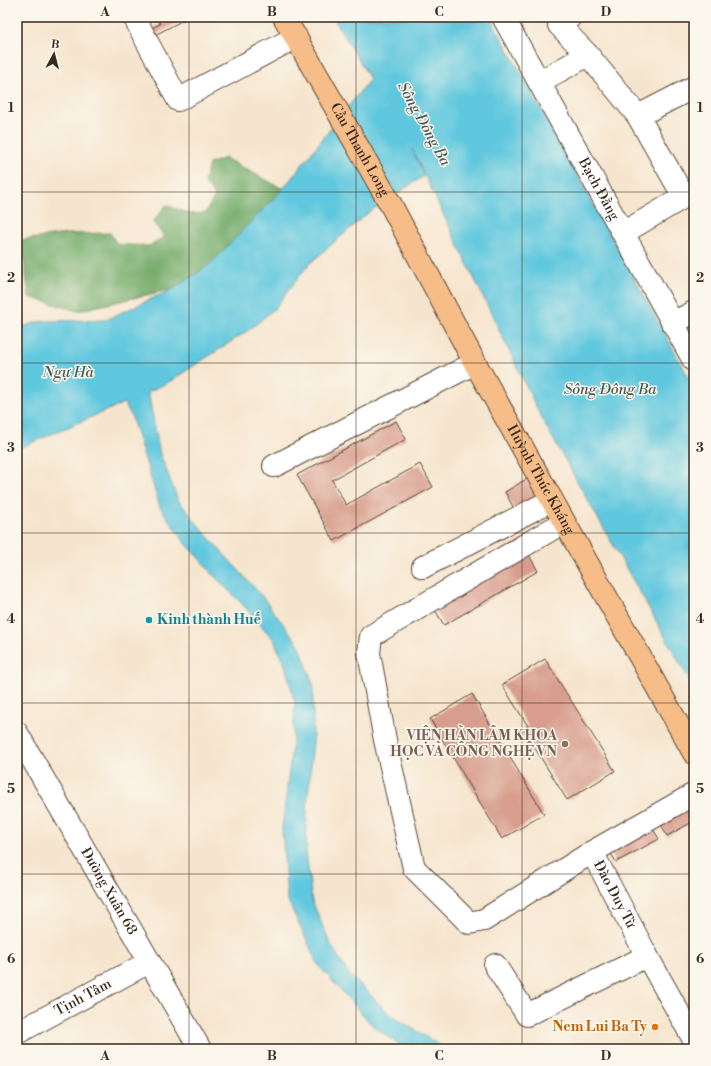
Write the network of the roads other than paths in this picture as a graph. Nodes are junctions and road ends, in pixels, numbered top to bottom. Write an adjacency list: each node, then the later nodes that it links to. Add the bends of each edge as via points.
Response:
1 (134, 17): 5 (street, via 178,100)
2 (284, 17): 5 (main road, Cầu Thanh Long)
3 (504, 17): 7 (street, Bạch Đằng)
4 (570, 17): 6 (street, via 559,25)
5 (296, 37): 11 (main road, Cầu Thanh Long)
6 (588, 55): 7 (street); 9 (street)
7 (539, 82): 12 (street, Bạch Đằng)
8 (694, 87): 9 (street)
9 (638, 116): 10 (street)
10 (689, 194): 12 (street)
11 (391, 205): 16 (main road, Huỳnh Thúc Kháng)
12 (623, 233): 14 (street, Bạch Đằng)
13 (694, 312): 14 (street)
14 (673, 323): 15 (street, Bạch Đằng)
15 (694, 361)
16 (475, 363): 17 (street); 18 (main road, Huỳnh Thúc Kháng)
17 (274, 466)
18 (552, 500): 19 (main road, Huỳnh Thúc Kháng); 20 (street)
19 (564, 522): 22 (main road, Huỳnh Thúc Kháng); 24 (street, via 371,636 369,653 414,868 454,910 469,923 484,920)
20 (423, 567)
21 (17, 733): 26 (street, Đường Xuân 68)
22 (694, 753)
23 (694, 794): 24 (street, Đào Duy Từ)
24 (592, 852): 25 (street, Đào Duy Từ)
25 (647, 956): 27 (street, via 527,1015); 29 (street, Đào Duy Từ)
26 (149, 962): 28 (street, Tịnh Tâm); 30 (street, Đường Xuân 68)
27 (495, 965)
28 (17, 1033)
29 (694, 1040)
30 (200, 1049)

